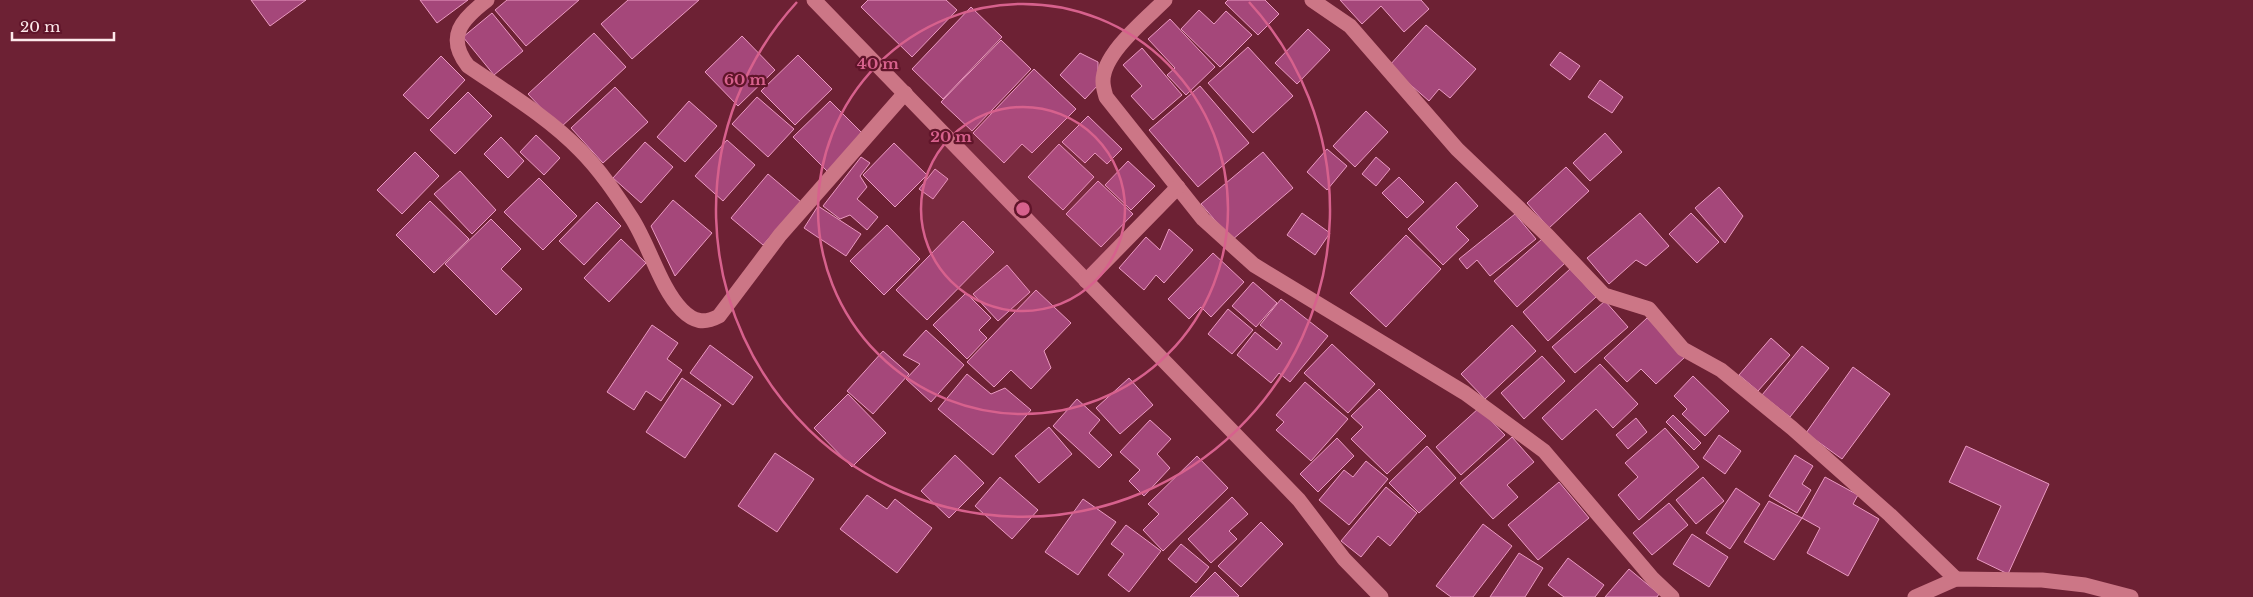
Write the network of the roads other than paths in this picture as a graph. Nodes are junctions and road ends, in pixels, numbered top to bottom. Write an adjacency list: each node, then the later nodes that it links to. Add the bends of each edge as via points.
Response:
1 (487, 0): 5 (street, via 469,14 460,28 459,54 468,66 581,150 611,186 634,221 673,298 694,320 707,322 719,316 780,235)
2 (814, 0): 5 (street)
3 (1165, 0): 6 (street, via 1118,48 1103,81 1106,98)
4 (1312, 0): 8 (street, via 1350,26 1457,149 1604,295 1649,309 1683,348 1722,370 1792,428)
5 (905, 93): 7 (street)
6 (1178, 187): 7 (street); 10 (street, via 1203,219 1254,265 1465,393 1544,451 1652,579)
7 (1086, 281): 9 (street, via 1299,500 1344,559)
8 (1956, 579): 11 (street); 12 (street, via 2042,580 2085,585)
9 (1381, 597)
10 (1672, 597)
11 (1915, 597)
12 (2131, 597)

